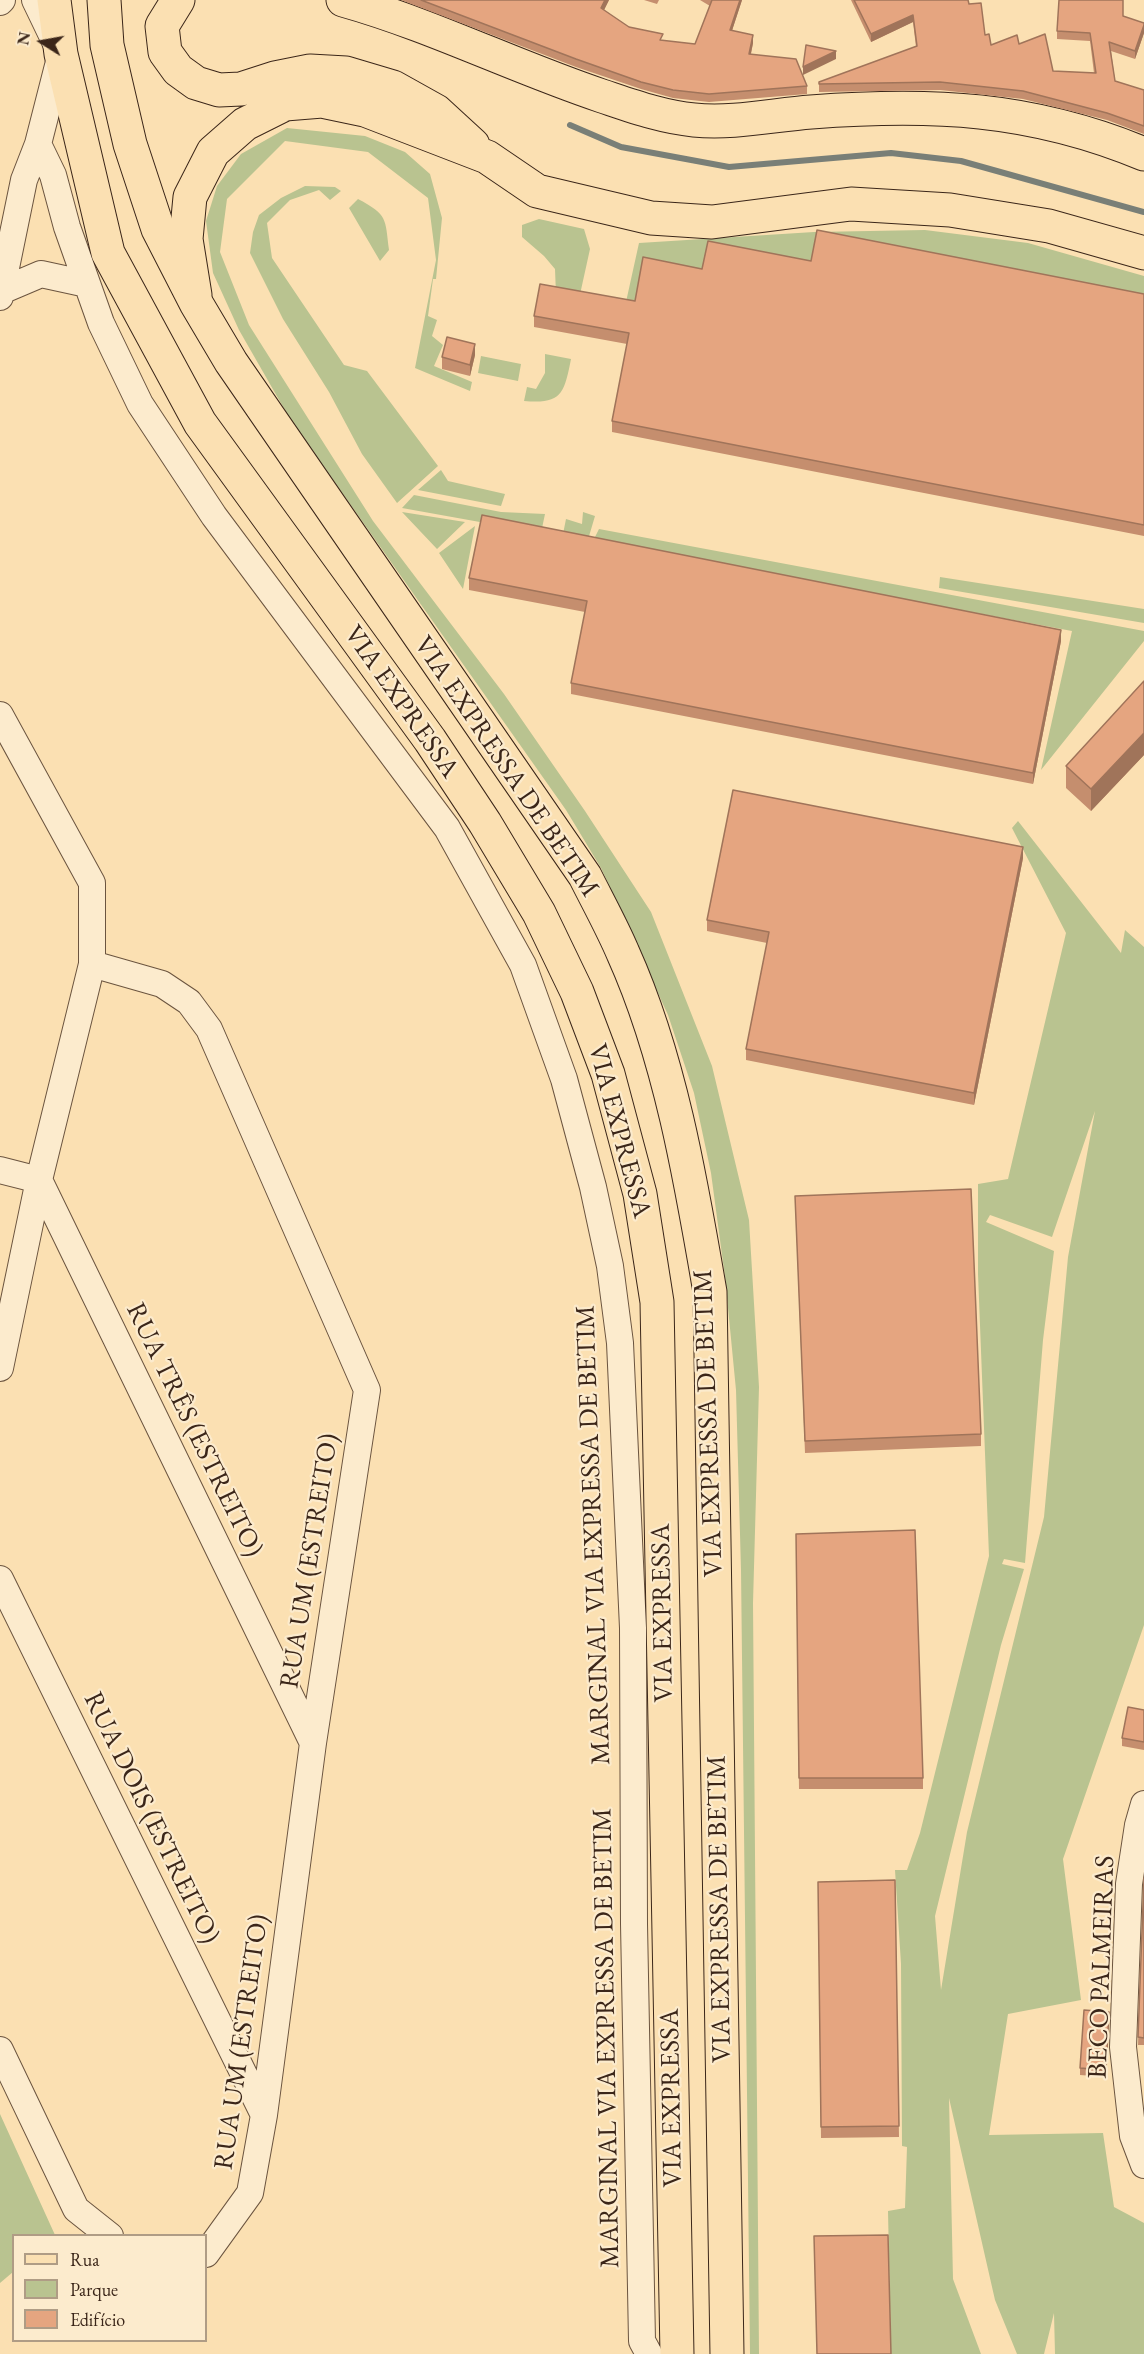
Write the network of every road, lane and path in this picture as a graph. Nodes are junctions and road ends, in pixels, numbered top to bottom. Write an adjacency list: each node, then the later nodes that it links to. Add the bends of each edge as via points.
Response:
1 (35, 0): 7 (street)
2 (54, 0): 7 (main road, VIA EXPRESSA)
3 (104, 0): 14 (main road, VIA EXPRESSA DE BETIM, via 107,45 130,144 158,229)
4 (178, 0): 10 (main road, via 162,26 165,51 178,70 196,83 219,90 310,71 346,73 393,87 436,111)
5 (343, 0): 6 (main road)
6 (373, 5): 9 (main road, via 574,87 649,111 694,120 927,107 1001,113 1056,124)
7 (61, 54): 8 (street); 29 (main road, VIA EXPRESSA, via 108,253 200,423 430,740 485,823 539,914 577,992 608,1074 640,1194 657,1302)
8 (38, 144): 12 (street, MARGINAL VIA EXPRESSA DE BETIM, via 53,175); 13 (street, via 24,180)
9 (1144, 154)
10 (487, 157): 11 (main road, via 537,191 651,218 712,222 851,204 950,210 1049,226); 14 (main road, via 365,110 322,101 285,104 245,124 213,152 190,197 186,240)
11 (1144, 254)
12 (87, 284): 13 (street, via 41,274); 28 (street, MARGINAL VIA EXPRESSA DE BETIM, via 140,404 213,516 447,828 523,965 564,1079 591,1176 610,1266 622,1367 633,1629 642,2341)
13 (1, 294)
14 (196, 303): 30 (main road, VIA EXPRESSA DE BETIM, via 231,362 585,876 624,954 663,1070 689,1172 710,1292)
15 (0, 715): 16 (street, via 92,883)
16 (92, 964): 18 (street); 21 (street, RUA UM (ESTREITO), via 162,984 189,1002 209,1029 367,1390)
17 (0, 1170): 18 (street)
18 (39, 1180): 19 (street); 21 (street, RUA TRÊS (ESTREITO))
19 (0, 1368)
20 (0, 1579): 24 (street, RUA DOIS (ESTREITO))
21 (313, 1743): 24 (street, RUA UM (ESTREITO))
22 (1144, 1804): 25 (street, BECO PALMEIRAS, via 1129,1884 1124,2047 1132,2136)
23 (0, 2050): 26 (street, via 76,2209)
24 (264, 2115): 27 (street, RUA UM (ESTREITO), via 250,2193)
25 (1144, 2165)
26 (109, 2234)
27 (207, 2253)
28 (649, 2354)
29 (677, 2354)
30 (727, 2354)

